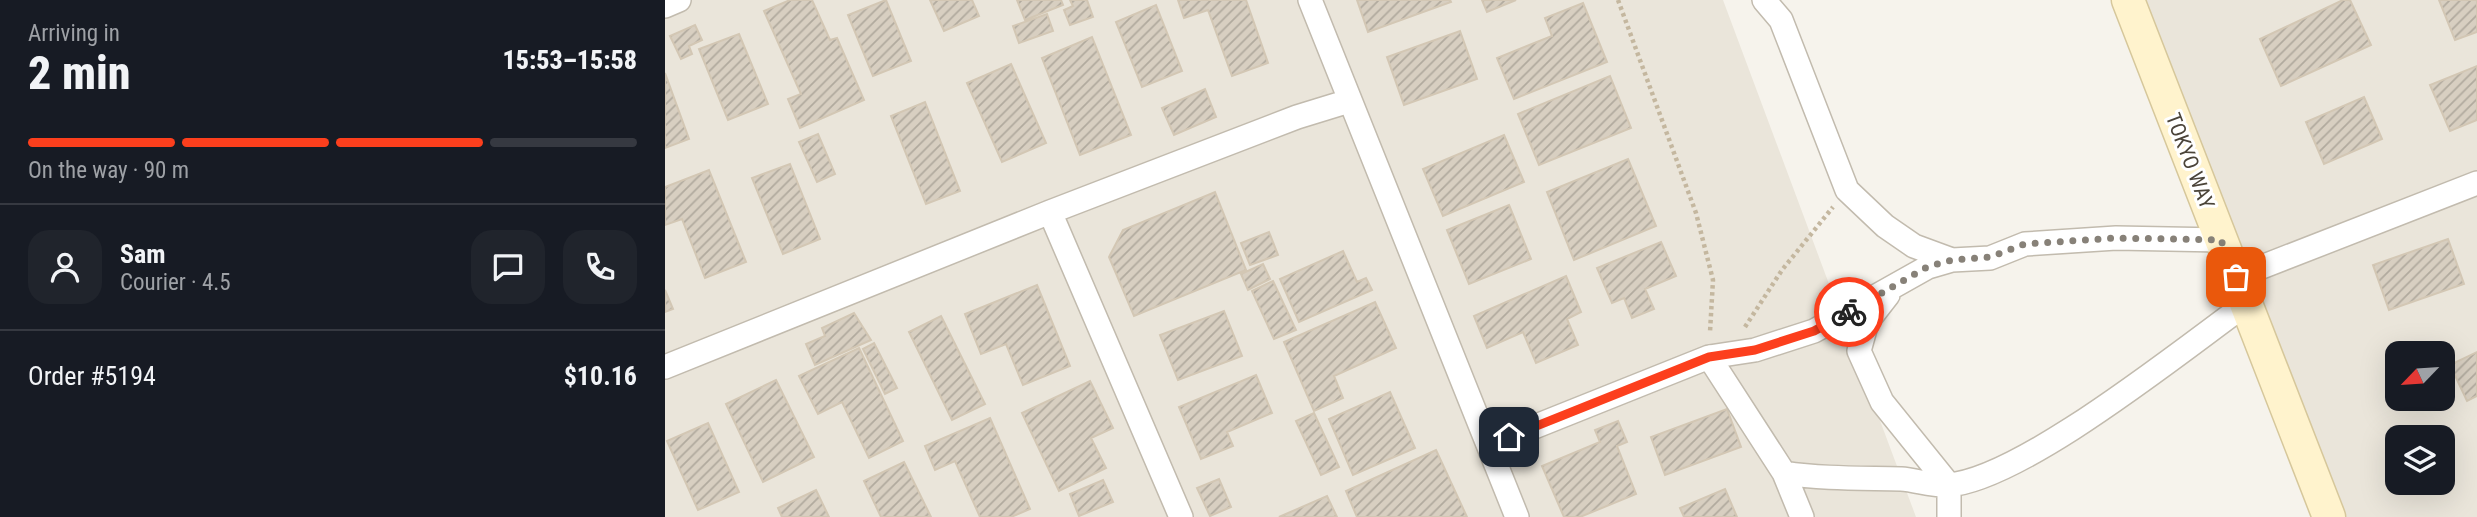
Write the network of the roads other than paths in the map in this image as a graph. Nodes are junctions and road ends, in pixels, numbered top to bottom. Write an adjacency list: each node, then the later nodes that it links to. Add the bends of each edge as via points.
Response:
1 (679, 0): 5 (street)
2 (1310, 0): 6 (street)
3 (1764, 0): 10 (street, via 1781,20 1847,190 1914,246)
4 (2128, 0): 9 (main road, TOKYO WAY)
5 (665, 6)
6 (1349, 101): 8 (street); 15 (street)
7 (2477, 183): 12 (street)
8 (1050, 212): 14 (street); 18 (street)
9 (2221, 240): 10 (street, via 2116,238 2025,244 1990,257); 12 (main road, TOKYO WAY)
10 (1952, 260): 11 (street, via 1927,267)
11 (1893, 288): 13 (street, via 1814,331 1755,350); 17 (street, via 1867,322 1859,351 1882,402)
12 (2241, 290): 17 (street, via 2079,423 1998,471); 22 (main road, TOKYO WAY)
13 (1718, 356): 15 (street); 16 (street)
14 (665, 367)
15 (1489, 445): 19 (street)
16 (1784, 473): 17 (street); 20 (street)
17 (1949, 485): 21 (street)
18 (1181, 517)
19 (1517, 517)
20 (1802, 517)
21 (1949, 517)
22 (2329, 517)

